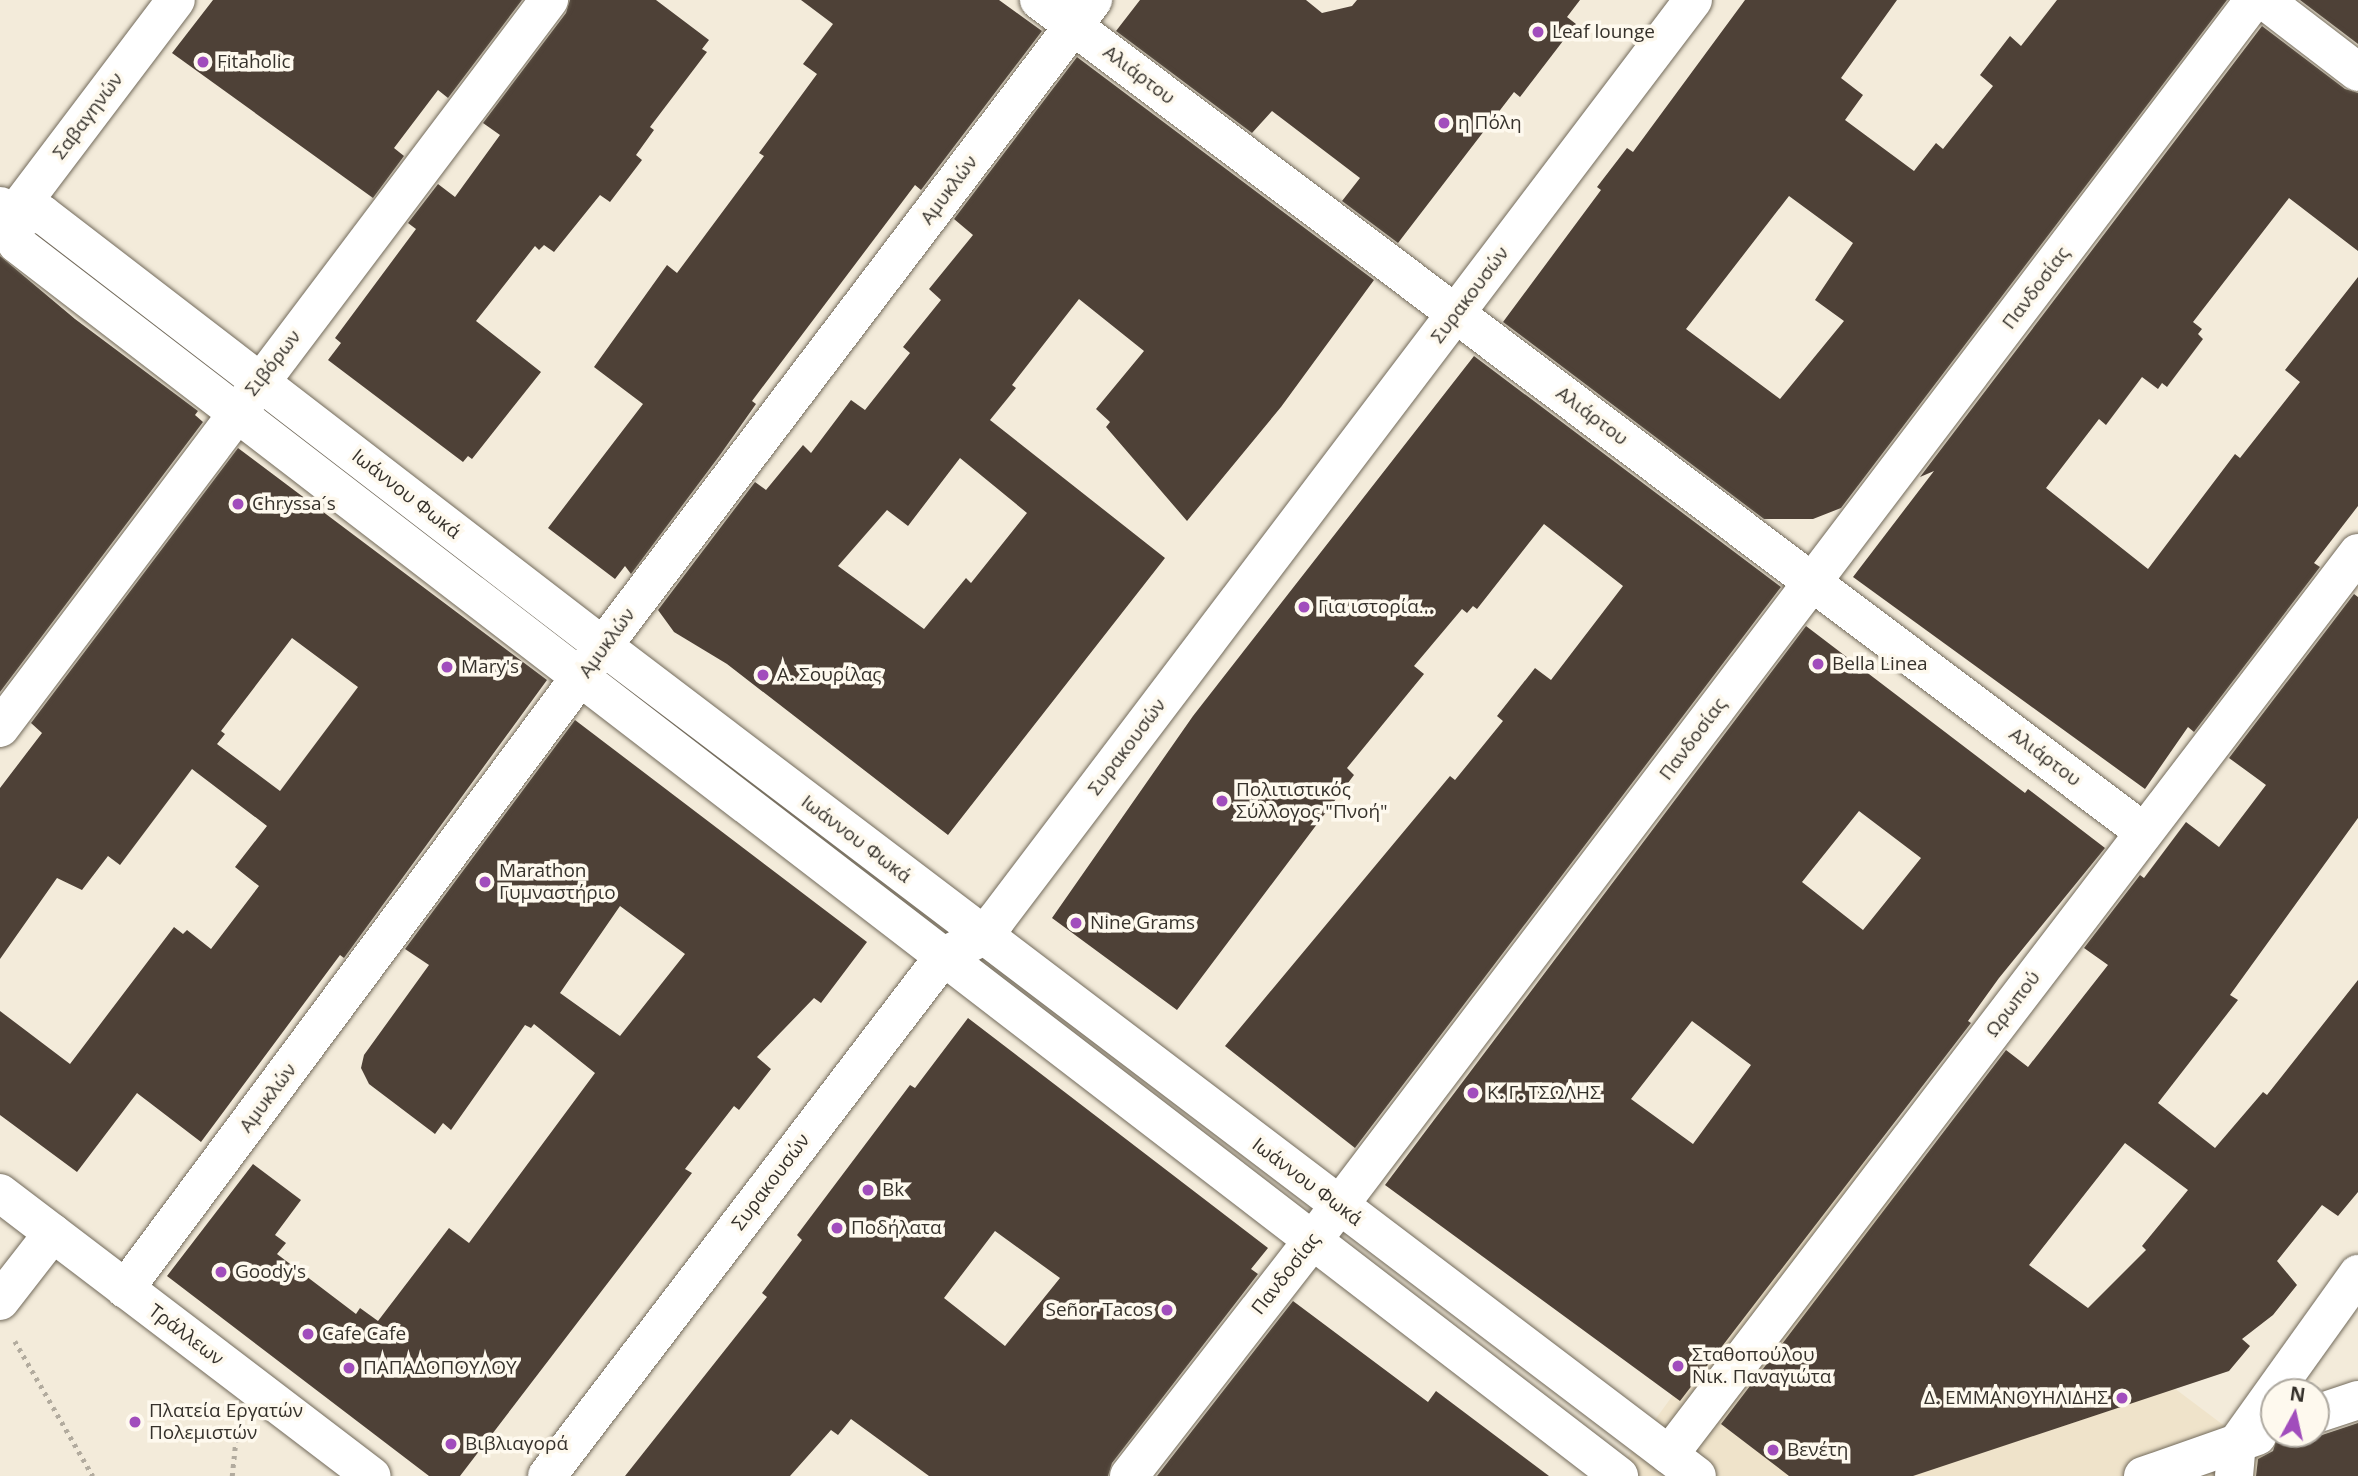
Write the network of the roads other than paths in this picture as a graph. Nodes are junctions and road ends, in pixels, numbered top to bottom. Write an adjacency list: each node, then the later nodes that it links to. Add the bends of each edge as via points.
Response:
1 (176, 0): 9 (street, Σαβαγηνών)
2 (549, 0): 11 (street, Σιβόρων)
3 (1039, 0): 7 (street, Αλιάρτου)
4 (1693, 0): 10 (street, Συρακουσών)
5 (2254, 0): 14 (street, Πανδοσίας)
6 (2264, 0): 8 (street)
7 (1083, 13): 10 (street, Αλιάρτου); 15 (street, Αμυκλών)
8 (2358, 72)
9 (4, 218): 11 (street, Ιωάννου Φωκά, via 42,214); 12 (street, Ιωάννου Φωκά, via 17,244)
10 (1455, 314): 14 (street, Αλιάρτου); 19 (street, Συρακουσών)
11 (259, 380): 12 (street, Σιβόρων); 15 (street, Ιωάννου Φωκά)
12 (234, 413): 16 (street, Ιωάννου Φωκά); 17 (street, Σιβόρων)
13 (2358, 553): 18 (street, Ωρωπού)
14 (1812, 582): 18 (street, Αλιάρτου); 22 (street, Πανδοσίας)
15 (603, 646): 16 (street, Αμυκλών); 19 (street, Ιωάννου Φωκά)
16 (580, 679): 20 (street, Ιωάννου Φωκά); 26 (street, Αμυκλών)
17 (0, 728)
18 (2144, 832): 32 (street, Ωρωπού)
19 (984, 936): 20 (street, Συρακουσών); 22 (street, Ιωάννου Φωκά)
20 (944, 956): 24 (street, Ιωάννου Φωκά); 34 (street, Συρακουσών)
21 (0, 1193): 23 (street, Τράλλεων)
22 (1339, 1207): 24 (street, Πανδοσίας); 32 (street, Ιωάννου Φωκά)
23 (53, 1233): 26 (street, Τράλλεων); 27 (street)
24 (1313, 1240): 35 (street, Πανδοσίας); 36 (street, Ιωάννου Φωκά)
25 (2358, 1274): 31 (street)
26 (125, 1289): 33 (street, Τράλλεων)
27 (0, 1301)
28 (2358, 1399): 29 (street)
29 (2330, 1410)
30 (2260, 1440): 31 (street)
31 (2236, 1459): 37 (street)
32 (1683, 1465)
33 (372, 1476)
34 (547, 1476)
35 (1129, 1476)
36 (1619, 1476)
37 (2143, 1476)

